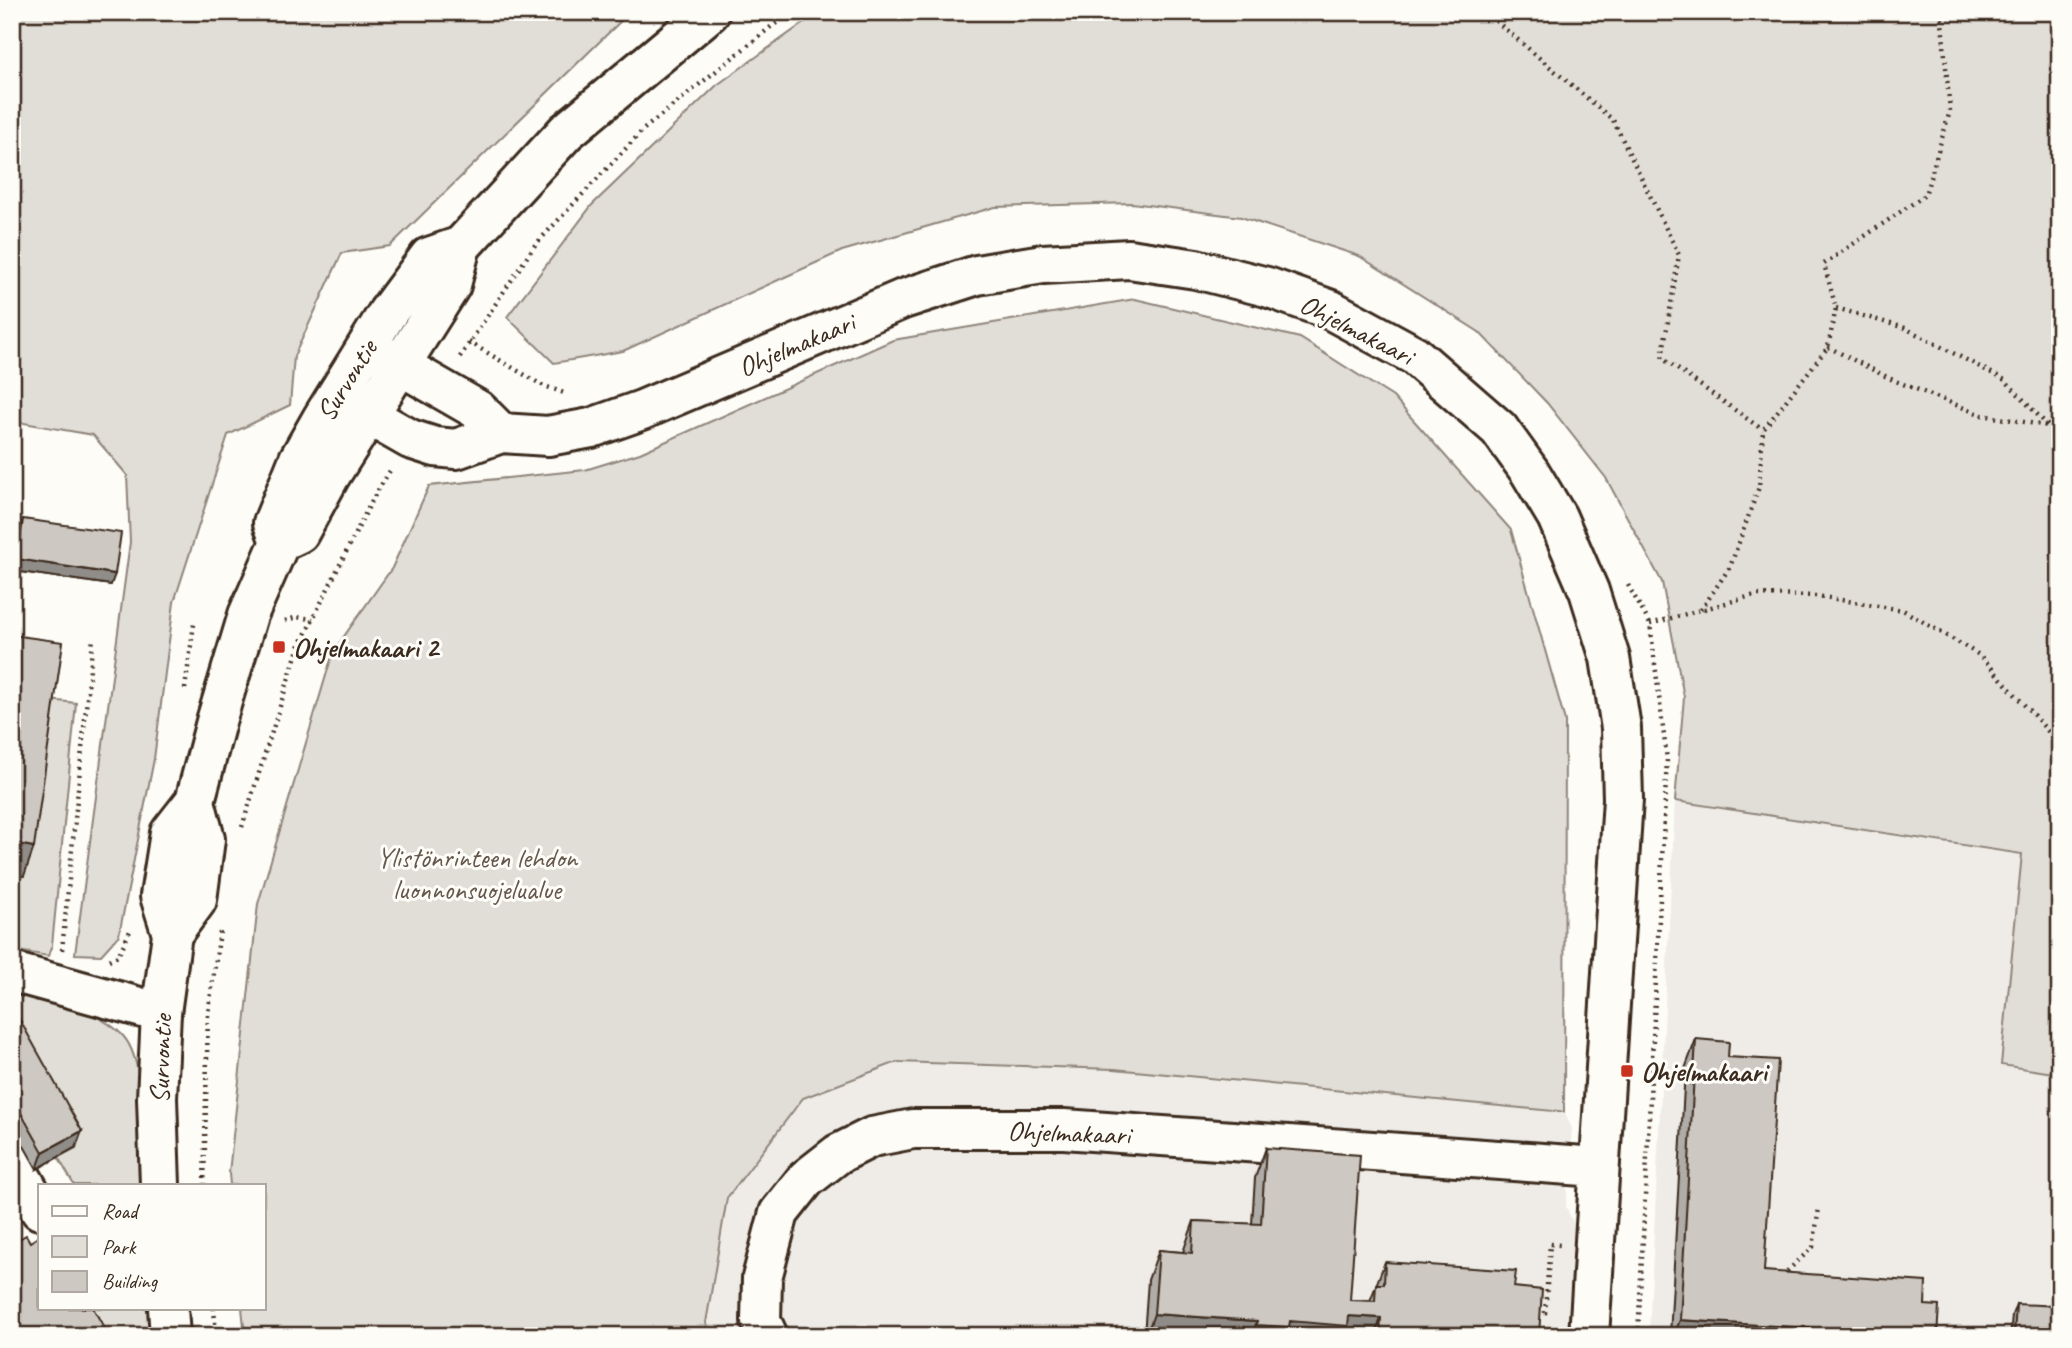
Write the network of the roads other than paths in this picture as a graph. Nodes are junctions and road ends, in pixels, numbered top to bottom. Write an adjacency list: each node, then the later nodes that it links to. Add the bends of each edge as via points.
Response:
1 (710, 12): 2 (street, Survontie, via 566,132 461,246 451,285)
2 (384, 356): 3 (street, Survontie); 4 (street, Survontie); 5 (street, via 478,410)
3 (336, 397): 4 (street, Ohjelmakaari); 6 (street, Survontie, via 299,458 273,523)
4 (368, 416): 5 (street, Ohjelmakaari, via 435,447 456,449); 6 (street, Survontie, via 299,533)
5 (501, 433): 10 (street, Ohjelmakaari, via 548,436 591,428 903,299 976,275 1043,264 1129,260 1196,269 1331,310 1414,355 1499,429 1530,472 1557,517 1589,591 1610,657 1621,728 1623,799)
6 (280, 542): 8 (street, Survontie, via 248,615 195,801 170,833 160,896 172,934)
7 (12, 972): 8 (street)
8 (161, 1013): 11 (street, Survontie)
9 (12, 1161): 12 (street)
10 (1598, 1167): 15 (street, Ohjelmakaari, via 1064,1129 913,1129 872,1137 838,1154 806,1179 779,1213 762,1278 761,1321); 16 (street, Ohjelmakaari)
11 (160, 1184)
12 (38, 1206)
13 (169, 1310): 14 (street)
14 (170, 1336)
15 (768, 1336)
16 (1589, 1336)

